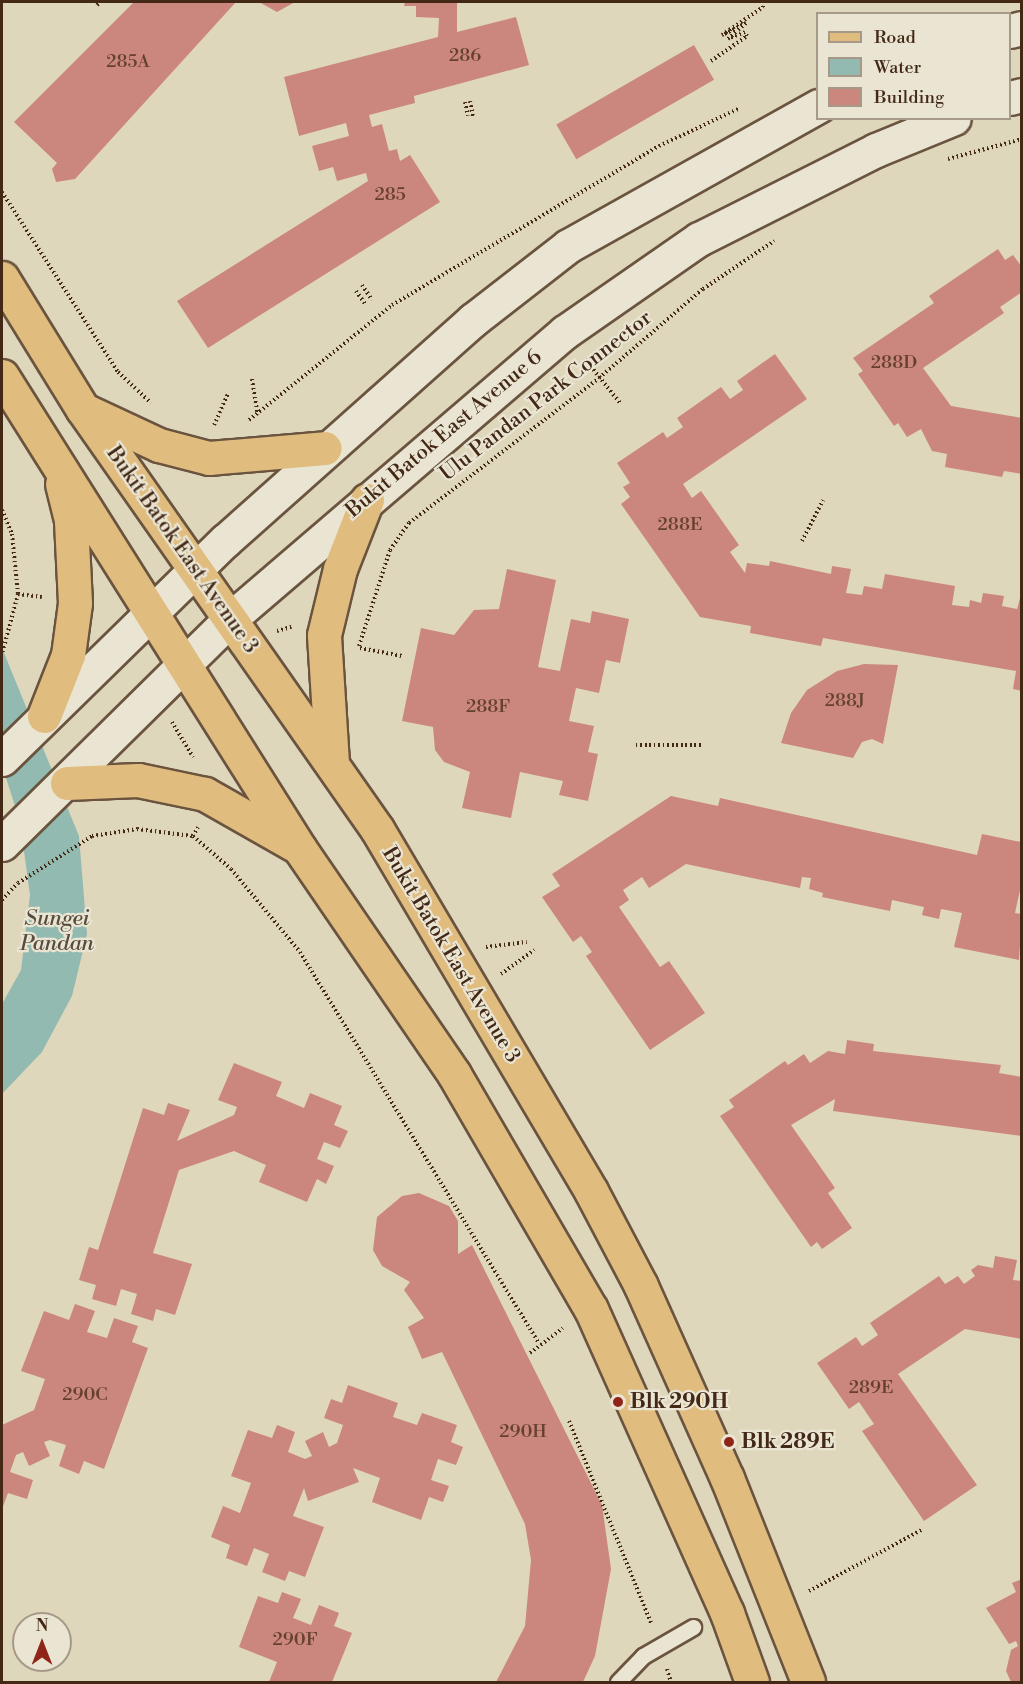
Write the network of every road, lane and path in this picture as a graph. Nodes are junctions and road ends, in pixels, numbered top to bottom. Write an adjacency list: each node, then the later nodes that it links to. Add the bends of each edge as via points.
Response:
1 (763, 2): 2 (path, via 763,7 722,35 746,23 728,39 746,32 747,36)
2 (711, 61)
3 (816, 107): 30 (main road, via 568,246)
4 (740, 108): 25 (path, via 659,146 392,306)
5 (468, 116): 6 (path, via 468,101)
6 (473, 117)
7 (949, 120): 17 (main road, Bukit Batok East Avenue 6, via 876,150 699,239)
8 (1022, 139): 9 (path)
9 (945, 160)
10 (2, 192): 23 (path, via 118,372)
11 (782, 236): 19 (path, Ulu Pandan Park Connector, via 703,289)
12 (2, 278): 24 (main road, Bukit Batok East Avenue 3)
13 (362, 285): 15 (path)
14 (356, 291): 16 (path)
15 (372, 300)
16 (365, 304)
17 (565, 332): 19 (path); 32 (main road, Bukit Batok East Avenue 6)
18 (2, 376): 31 (main road)
19 (599, 378): 22 (path); 39 (path, Ulu Pandan Park Connector, via 409,523 390,550 360,646)
20 (252, 379): 25 (path)
21 (228, 394): 26 (path)
22 (620, 403)
23 (153, 405)
24 (82, 408): 30 (main road, via 159,445 209,458); 36 (main road, Bukit Batok East Avenue 3)
25 (258, 416): 27 (path)
26 (217, 421)
27 (242, 423)
28 (222, 428): 29 (path)
29 (211, 431)
30 (325, 448): 36 (main road)
31 (55, 456): 37 (main road); 44 (main road, via 70,520 75,603 68,655)
32 (367, 500): 38 (main road, Bukit Batok East Avenue 6); 39 (main road, via 340,569)
33 (823, 500): 35 (path)
34 (2, 510): 41 (path, via 12,534 18,594)
35 (802, 541)
36 (196, 568): 37 (main road); 38 (main road, Bukit Batok East Avenue 3)
37 (151, 611): 42 (main road); 44 (main road)
38 (230, 619): 40 (main road, Bukit Batok East Avenue 3); 42 (main road, Bukit Batok East Avenue 6)
39 (324, 634): 40 (path, Ulu Pandan Park Connector, via 285,625); 49 (main road)
40 (252, 650): 49 (main road, Bukit Batok East Avenue 3)
41 (3, 652)
42 (185, 662): 43 (main road); 50 (main road, Bukit Batok East Avenue 6)
43 (202, 692): 45 (path); 54 (main road)
44 (40, 720): 48 (main road)
45 (172, 722)
46 (636, 745): 47 (path)
47 (702, 745)
48 (2, 759)
49 (332, 767): 72 (main road, Bukit Batok East Avenue 3, via 383,839 591,1191 641,1286 727,1478)
50 (64, 785): 53 (main road, Bukit Batok East Avenue 6); 54 (main road, via 138,780 205,794)
51 (204, 815): 52 (path)
52 (193, 836): 55 (path, via 137,829 92,836 18,883); 61 (path, via 231,869 300,952)
53 (10, 837)
54 (300, 849): 60 (main road, via 454,1074)
55 (2, 900)
56 (527, 942): 57 (path)
57 (476, 948)
58 (534, 950): 59 (path)
59 (509, 964)
60 (591, 1310): 61 (path); 71 (main road, via 728,1613)
61 (539, 1344): 62 (path)
62 (530, 1353)
63 (569, 1420): 67 (path)
64 (923, 1529): 65 (path)
65 (809, 1591)
66 (693, 1627): 69 (lane, via 644,1656)
67 (657, 1638)
68 (664, 1660): 70 (path)
69 (618, 1683)
70 (671, 1683)
71 (752, 1683)
72 (808, 1683)

